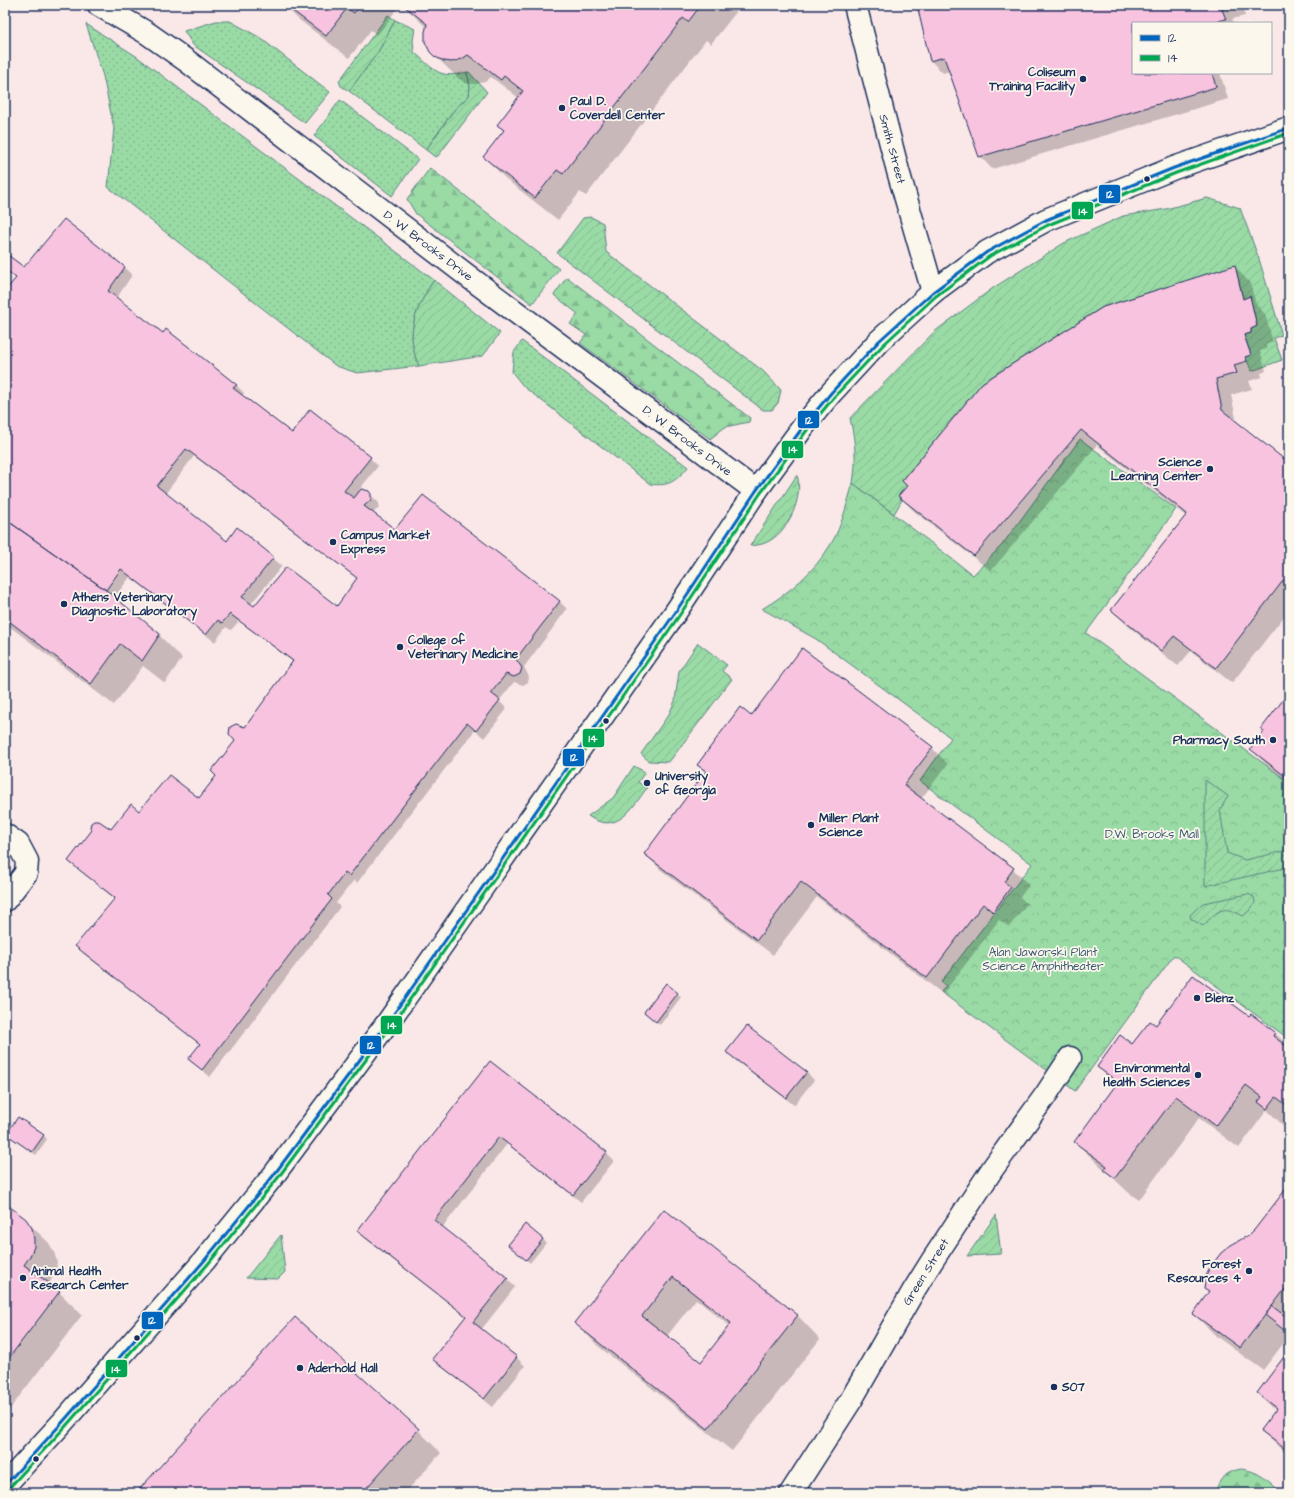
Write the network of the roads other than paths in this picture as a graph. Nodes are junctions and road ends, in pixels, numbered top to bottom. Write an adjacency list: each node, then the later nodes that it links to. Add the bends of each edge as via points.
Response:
1 (99, 5): 5 (street, D. W. Brooks Drive, via 147,33 187,61 461,271)
2 (855, 5): 4 (street, Smith Street, via 898,171)
3 (1289, 128): 4 (street, via 1174,168 1046,220 987,252)
4 (933, 292): 5 (street, via 879,341 830,393)
5 (756, 491): 9 (street, via 674,613 388,1022 273,1176 204,1261)
6 (5, 835): 7 (street, via 18,844 27,861 26,873)
7 (5, 900)
8 (1070, 1058): 10 (street, Green Street, via 992,1168 932,1261 851,1400)
9 (5, 1485)
10 (791, 1493)

